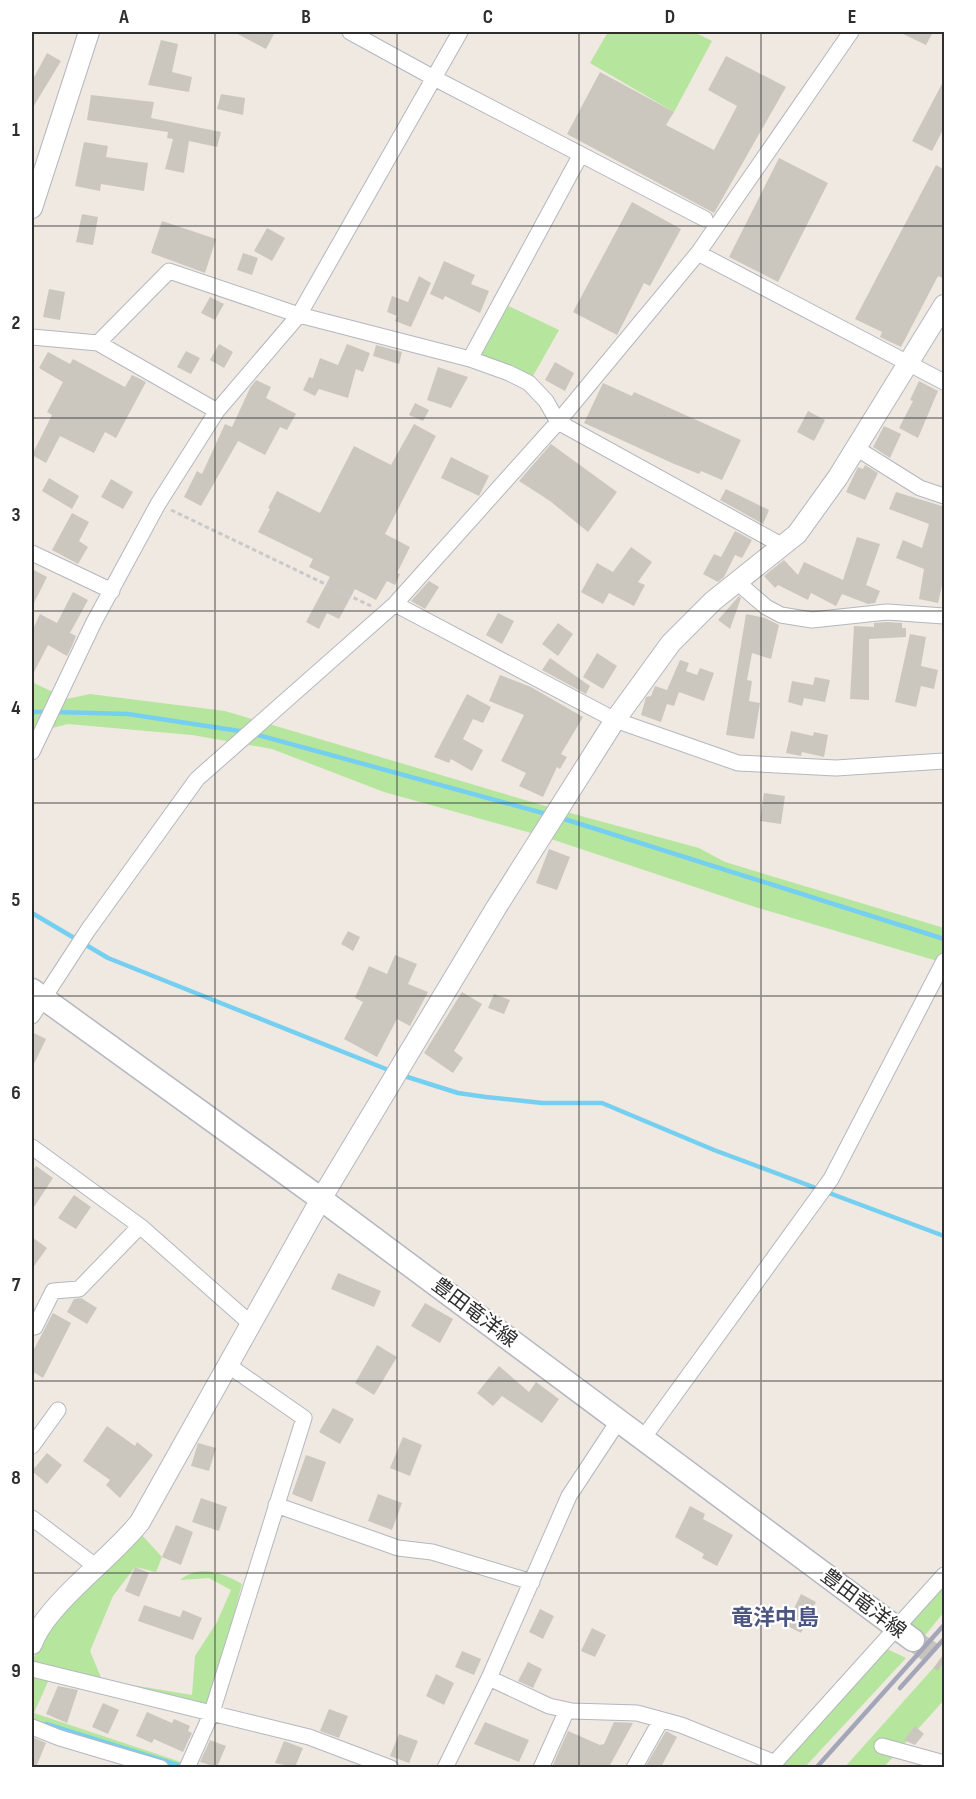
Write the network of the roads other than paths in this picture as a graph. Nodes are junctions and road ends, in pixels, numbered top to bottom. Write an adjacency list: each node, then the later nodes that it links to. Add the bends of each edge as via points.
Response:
1 (89, 32): 7 (street)
2 (350, 32): 5 (street)
3 (460, 32): 5 (street)
4 (851, 32): 9 (street)
5 (434, 78): 6 (street); 11 (street)
6 (580, 156): 8 (street); 14 (street)
7 (32, 207)
8 (705, 219)
9 (698, 253): 15 (street); 18 (street)
10 (945, 304): 15 (street)
11 (299, 315): 13 (street, via 169,271); 14 (street); 17 (street)
12 (32, 338): 13 (street)
13 (98, 343): 17 (street)
14 (470, 358): 18 (street, via 529,383)
15 (908, 363): 16 (street); 19 (street)
16 (945, 382)
17 (217, 411): 24 (street, via 158,504)
18 (558, 422): 21 (street); 25 (street)
19 (856, 448): 20 (street, via 920,488); 21 (street, via 797,534)
20 (945, 496)
21 (783, 546): 23 (street)
22 (32, 553): 24 (street)
23 (737, 582): 26 (street, via 781,615 812,620 887,612); 27 (street, via 671,643)
24 (112, 591): 28 (street)
25 (391, 609): 27 (street); 31 (street, via 197,779)
26 (945, 616)
27 (615, 720): 29 (street, via 738,763 836,768); 33 (street)
28 (32, 752)
29 (944, 757)
30 (945, 961): 40 (street, via 831,1179)
31 (35, 1002): 33 (main road, 豊田竜洋線)
32 (32, 1147): 34 (street)
33 (321, 1198): 35 (street); 39 (main road, 豊田竜洋線)
34 (140, 1226): 35 (street); 36 (street, via 79,1289 53,1291 35,1327)
35 (250, 1323): 37 (street)
36 (32, 1325)
37 (228, 1365): 42 (street, via 304,1418); 44 (street, via 140,1522)
38 (58, 1410): 41 (street)
39 (619, 1420): 40 (main road, 豊田竜洋線); 46 (street, via 569,1496)
40 (644, 1437): 47 (main road, 豊田竜洋線)
41 (32, 1446)
42 (276, 1505): 46 (street, via 398,1548 432,1552); 52 (street)
43 (32, 1518): 44 (street)
44 (98, 1568): 48 (street)
45 (945, 1575): 47 (street)
46 (532, 1582): 50 (street)
47 (905, 1635): 57 (street)
48 (32, 1639)
49 (32, 1669): 52 (street)
50 (489, 1678): 51 (street, via 549,1706); 61 (street)
51 (567, 1710): 53 (street, via 637,1713); 62 (street)
52 (212, 1712): 59 (street); 60 (street, via 309,1737)
53 (661, 1720): 57 (street); 63 (street)
54 (32, 1727): 58 (street)
55 (882, 1746): 56 (street)
56 (945, 1763)
57 (772, 1765)
58 (161, 1767)
59 (187, 1767)
60 (391, 1767)
61 (445, 1767)
62 (542, 1767)
63 (634, 1767)

